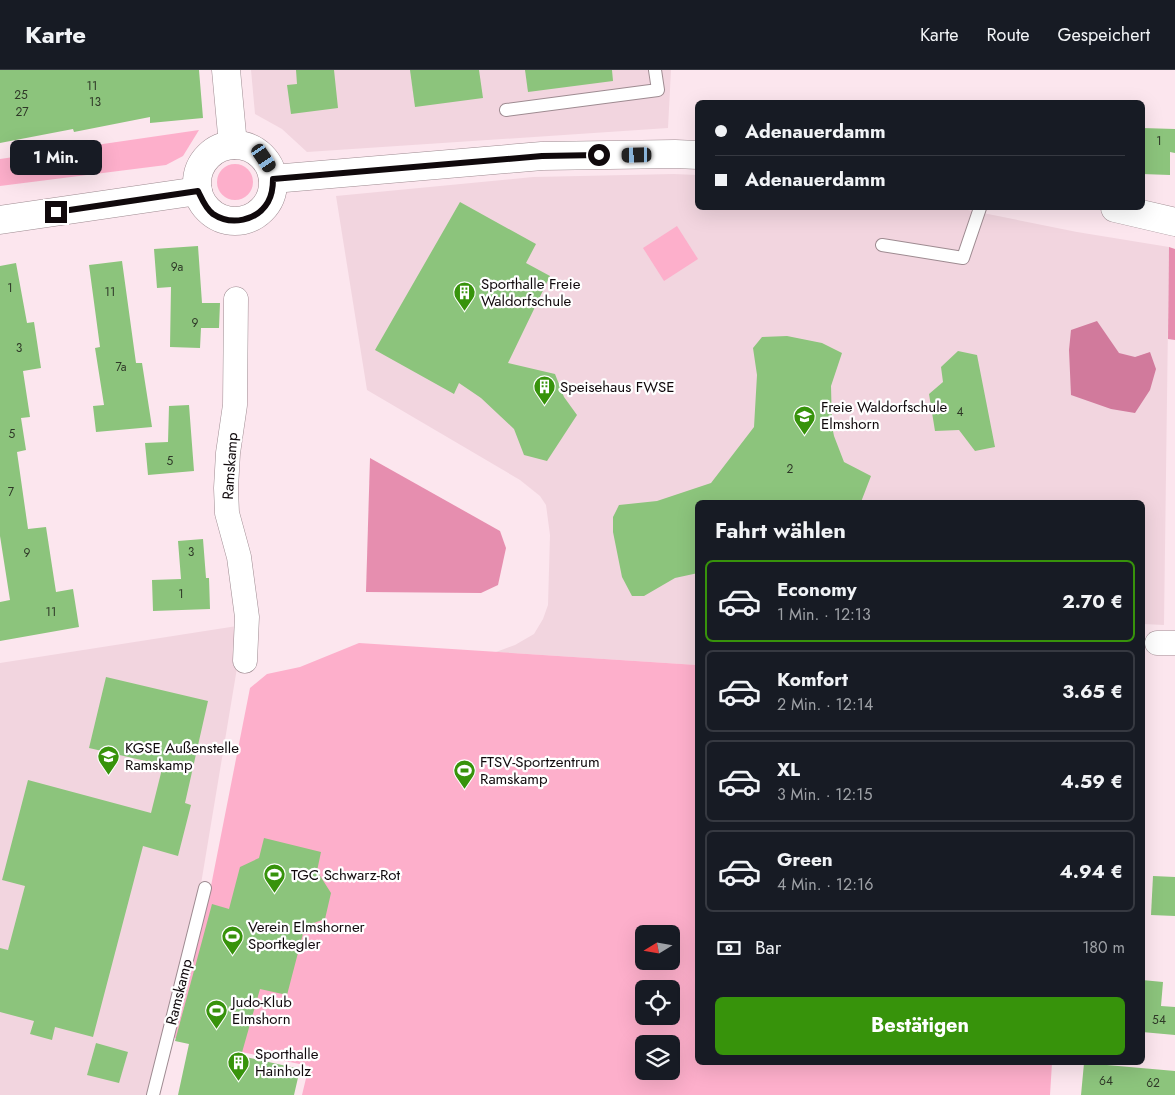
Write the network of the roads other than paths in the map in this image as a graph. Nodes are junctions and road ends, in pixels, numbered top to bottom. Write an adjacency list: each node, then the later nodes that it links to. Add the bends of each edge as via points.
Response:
1 (226, 70): 4 (street)
2 (655, 70): 3 (lane, via 658,90)
3 (506, 110)
4 (233, 145): 6 (street, via 255,150 264,158); 7 (street, via 209,155 198,178)
5 (695, 155): 6 (street, via 542,156)
6 (273, 179): 7 (street, via 268,202 260,212 238,221 225,220 212,213)
7 (198, 191): 10 (street)
8 (979, 210): 12 (lane, via 963,258)
9 (1123, 210): 11 (street)
10 (0, 220)
11 (1175, 222)
12 (882, 245)
13 (236, 299): 14 (street, Ramskamp, via 235,405 226,488 227,513 240,557 246,617)
14 (245, 661)
15 (205, 888): 16 (lane, Ramskamp)
16 (153, 1095)

